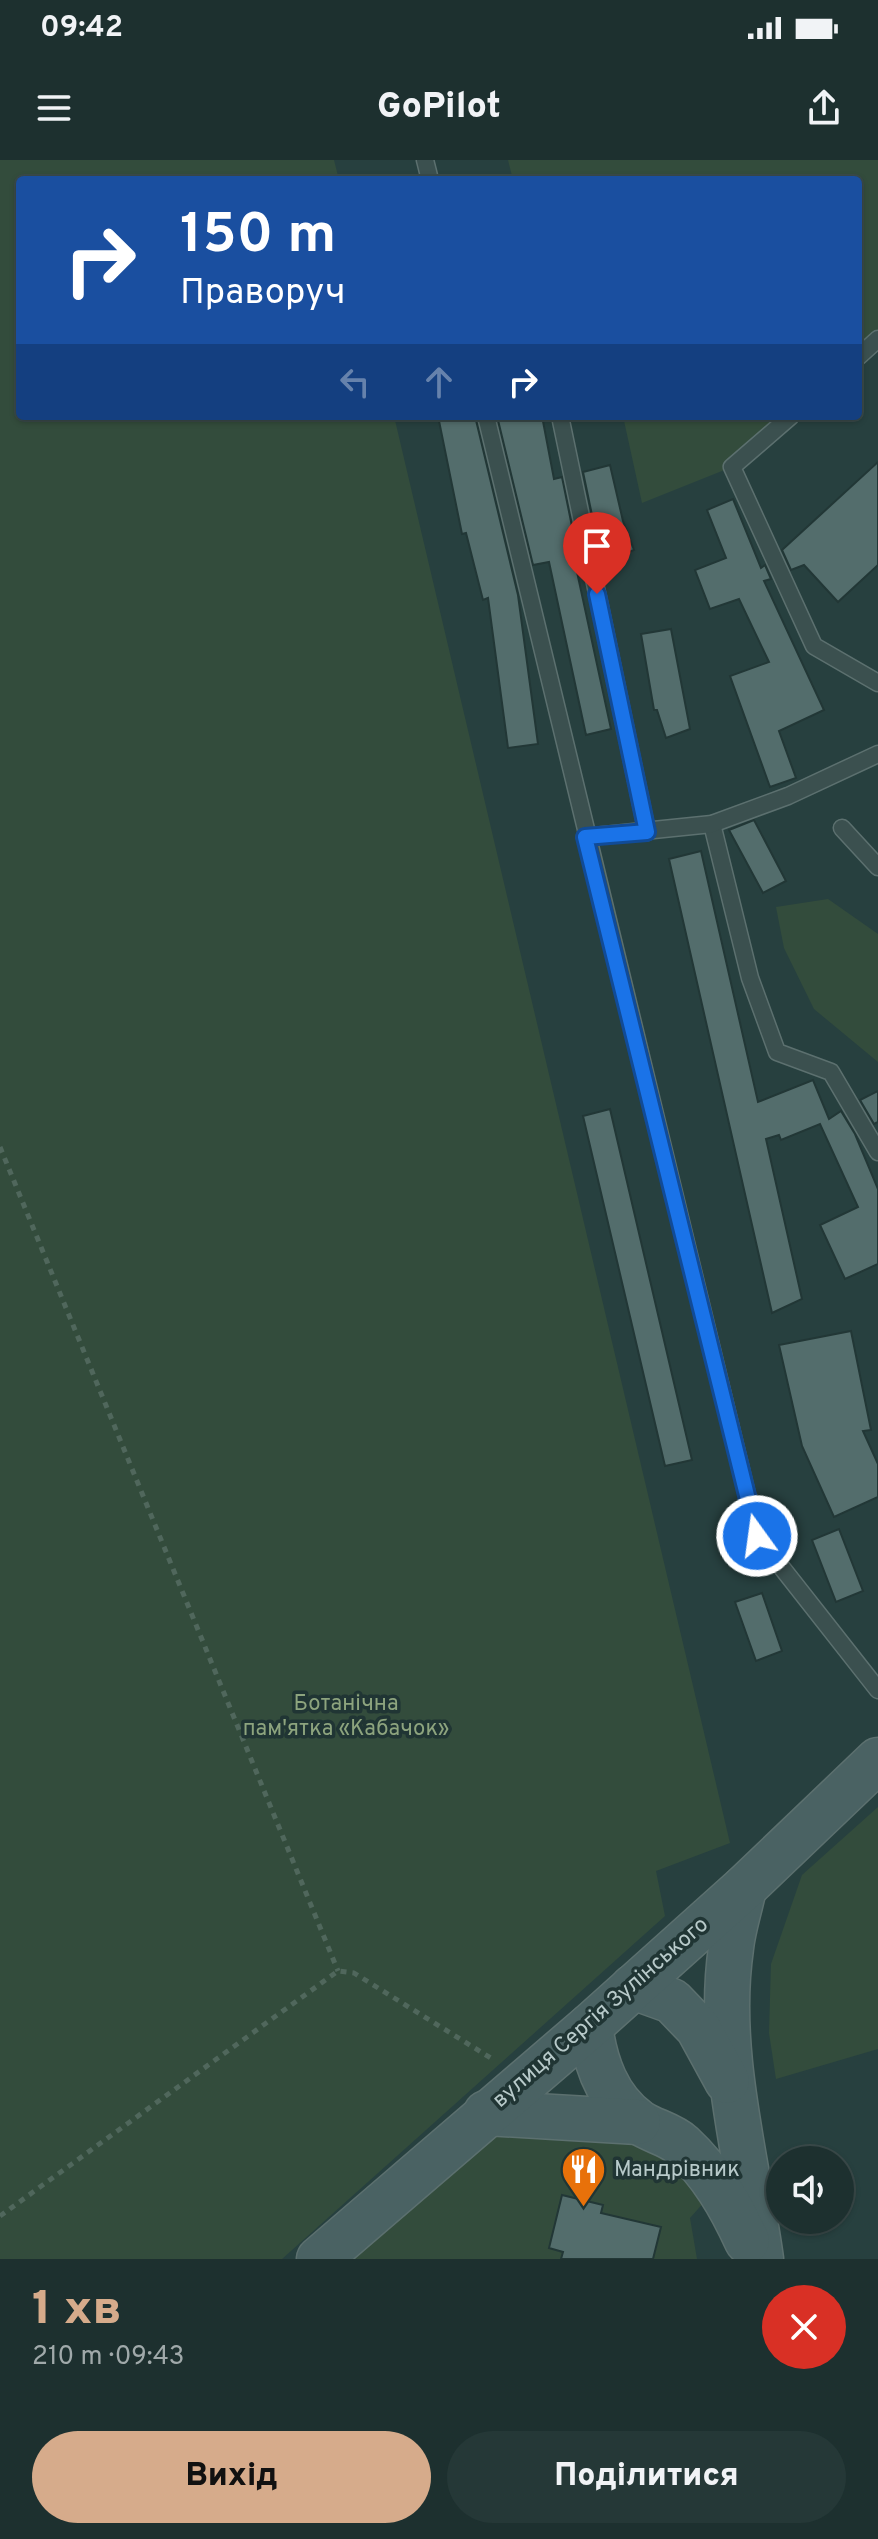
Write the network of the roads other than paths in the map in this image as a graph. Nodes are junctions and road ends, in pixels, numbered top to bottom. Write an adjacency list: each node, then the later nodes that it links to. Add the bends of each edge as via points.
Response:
1 (878, 339): 2 (lane)
2 (862, 353)
3 (487, 420): 11 (lane)
4 (561, 420): 10 (lane)
5 (786, 420): 6 (lane, via 732,467 814,646)
6 (878, 683)
7 (878, 754): 8 (lane)
8 (712, 824): 10 (lane); 13 (lane, via 750,978 777,1052 831,1072)
9 (842, 828): 12 (lane)
10 (647, 832): 11 (lane)
11 (585, 837): 14 (lane, via 757,1536)
12 (878, 867)
13 (878, 1152)
14 (878, 1690)
15 (878, 1760): 16 (street, вулиця Сергія Зулінського)
16 (744, 1888): 17 (street, вулиця Сергія Зулінського); 19 (street, via 731,1948 728,2002)
17 (633, 1987): 18 (street, вулиця Сергія Зулінського); 19 (street, via 672,2001 698,2028)
18 (590, 2026): 20 (street, вулиця Сергія Зулінського); 21 (street, via 594,2060 608,2089)
19 (734, 2094): 24 (street)
20 (486, 2113): 21 (street); 22 (street, вулиця Сергія Зулінського)
21 (638, 2122): 23 (street, via 678,2142 707,2169 731,2206)
22 (319, 2259)
23 (754, 2259)
24 (761, 2259)

